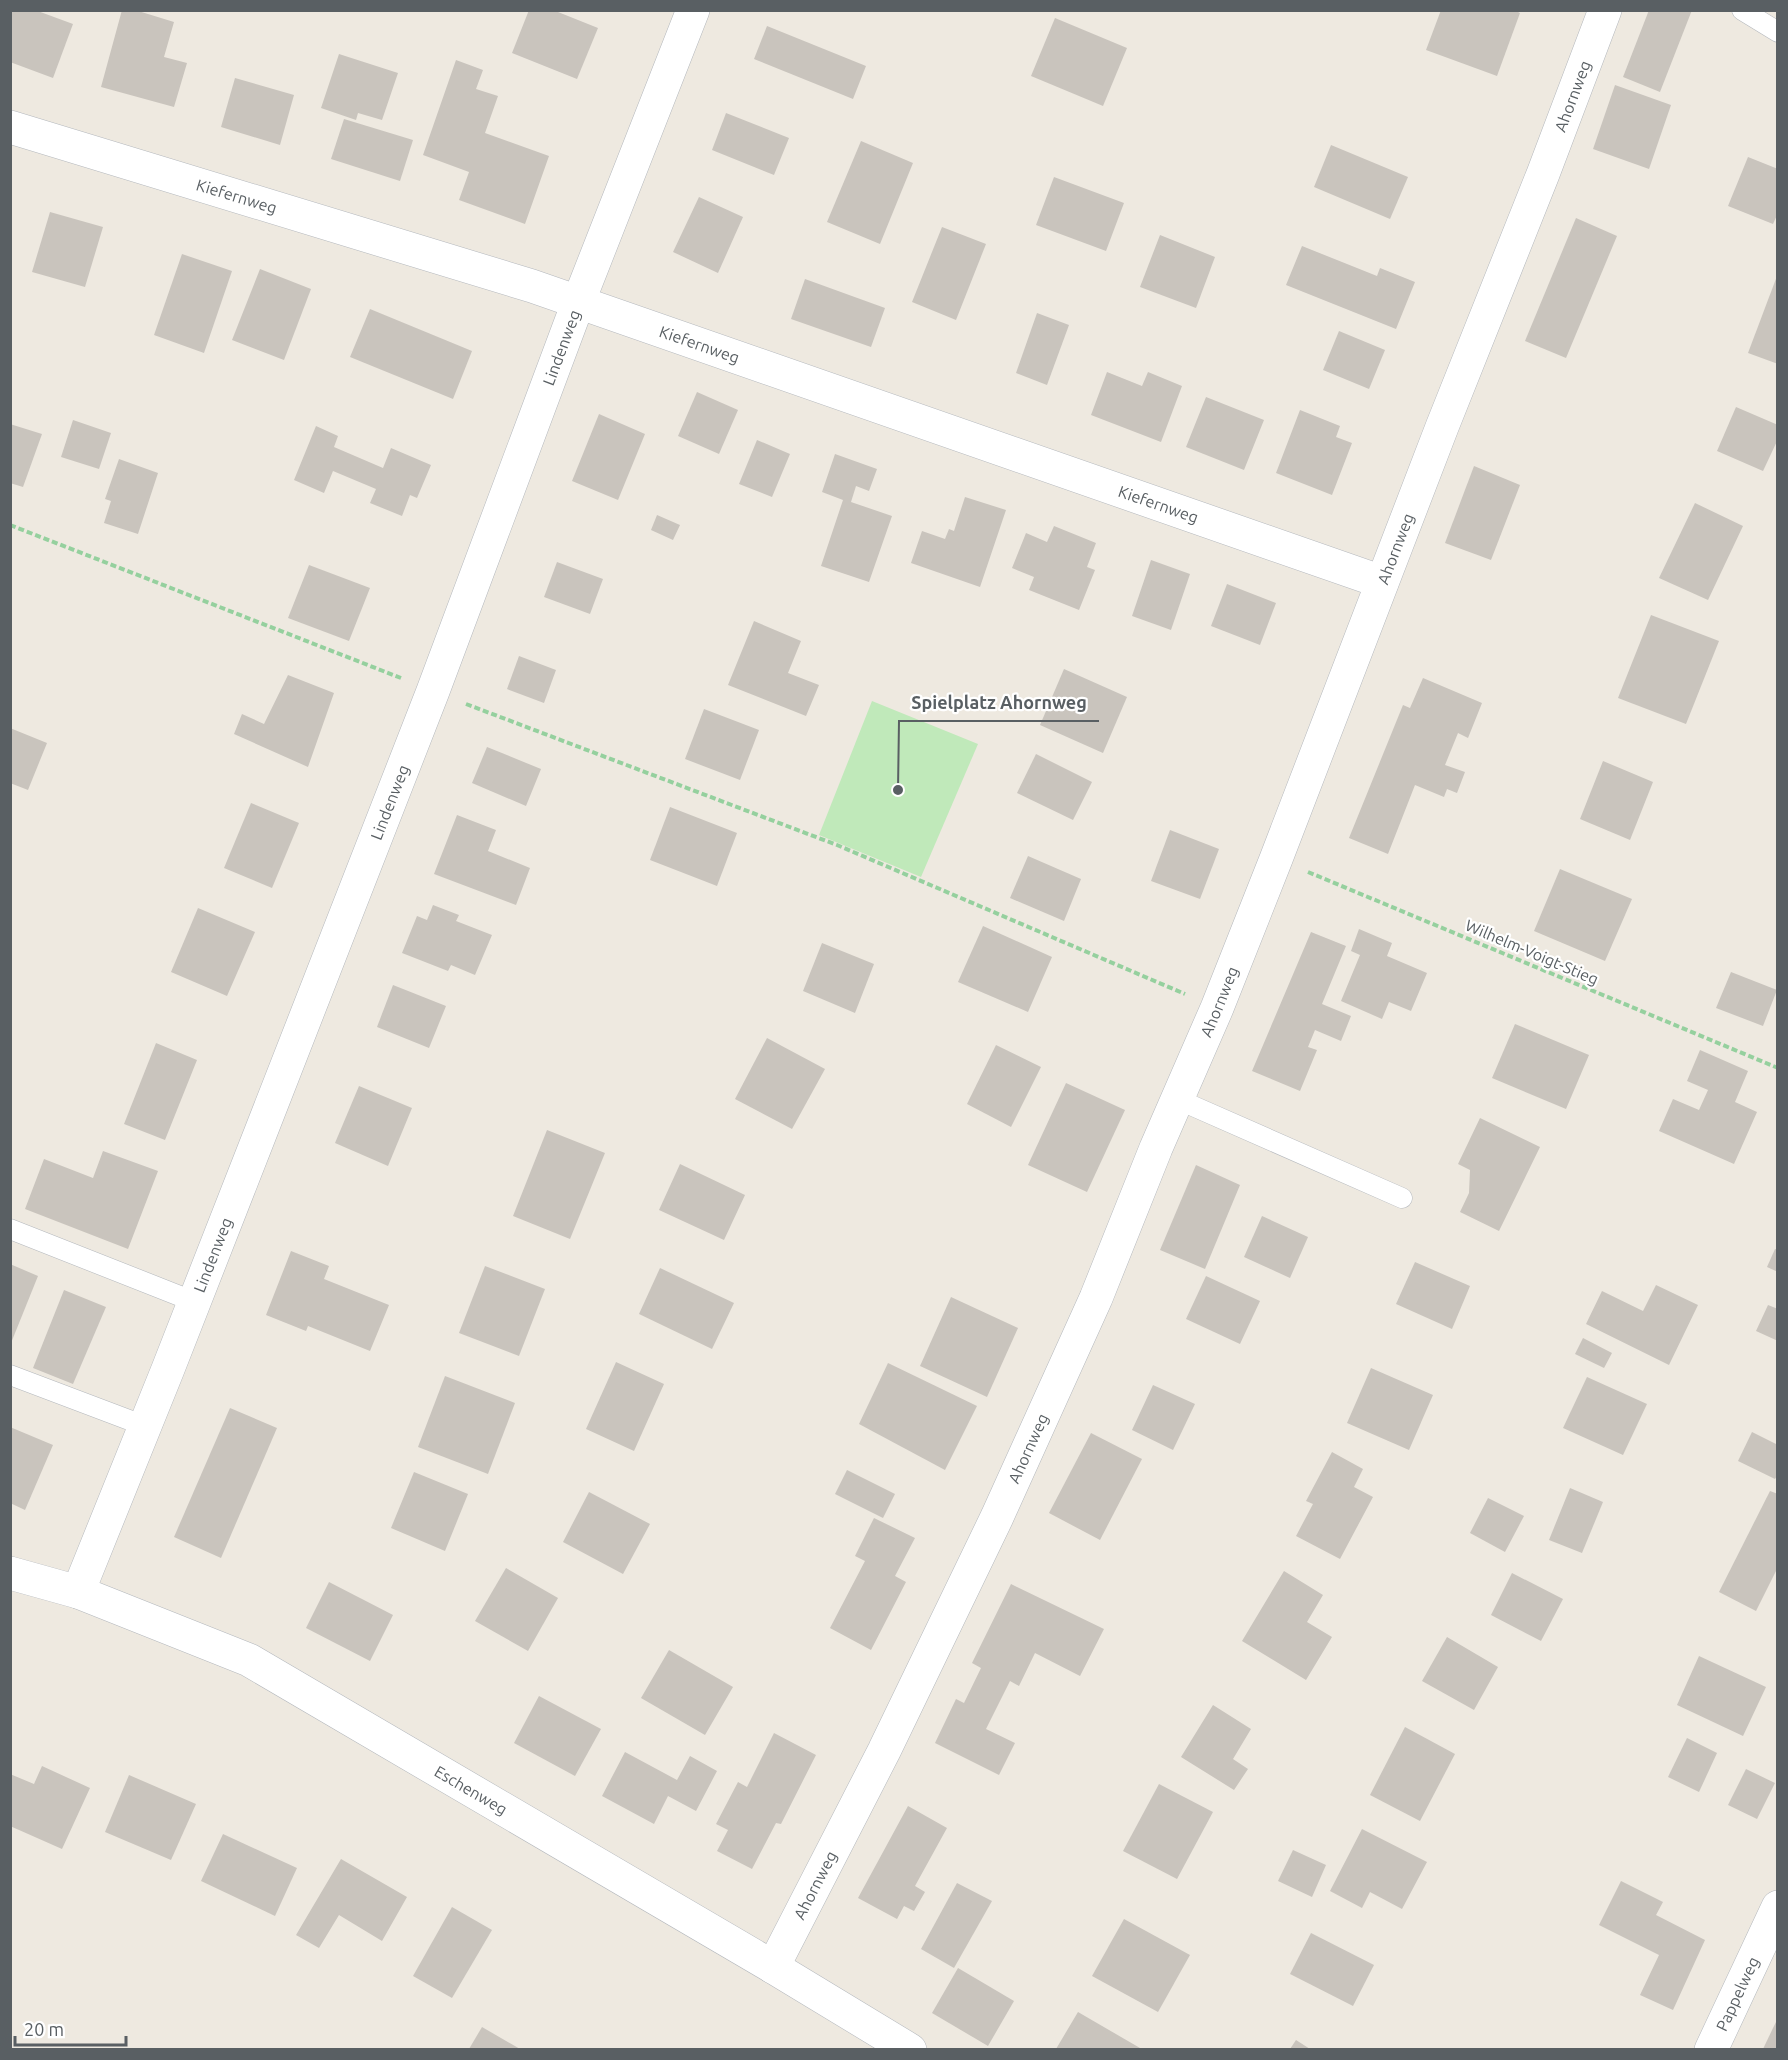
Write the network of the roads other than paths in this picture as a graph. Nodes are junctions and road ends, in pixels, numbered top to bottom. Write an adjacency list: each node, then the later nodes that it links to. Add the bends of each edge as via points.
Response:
1 (693, 10): 6 (street, Lindenweg)
2 (1605, 10): 7 (street, Ahornweg)
3 (1742, 10): 4 (lane)
4 (1778, 32)
5 (10, 127): 6 (street, Kiefernweg)
6 (578, 303): 7 (street, Kiefernweg); 11 (street, Lindenweg)
7 (1382, 582): 8 (street, Ahornweg, via 1218,1008)
8 (1178, 1099): 9 (lane); 17 (street, Ahornweg, via 1096,1298 993,1525 884,1751)
9 (1402, 1198)
10 (10, 1229): 11 (lane)
11 (195, 1302): 13 (street, Lindenweg)
12 (10, 1375): 13 (lane)
13 (145, 1426): 15 (street, Lindenweg)
14 (10, 1573): 15 (street, Eschenweg)
15 (78, 1592): 17 (street, Eschenweg, via 249,1660)
16 (1778, 1907): 19 (street, Pappelweg)
17 (773, 1967): 18 (street, Eschenweg)
18 (910, 2049)
19 (1711, 2049)

